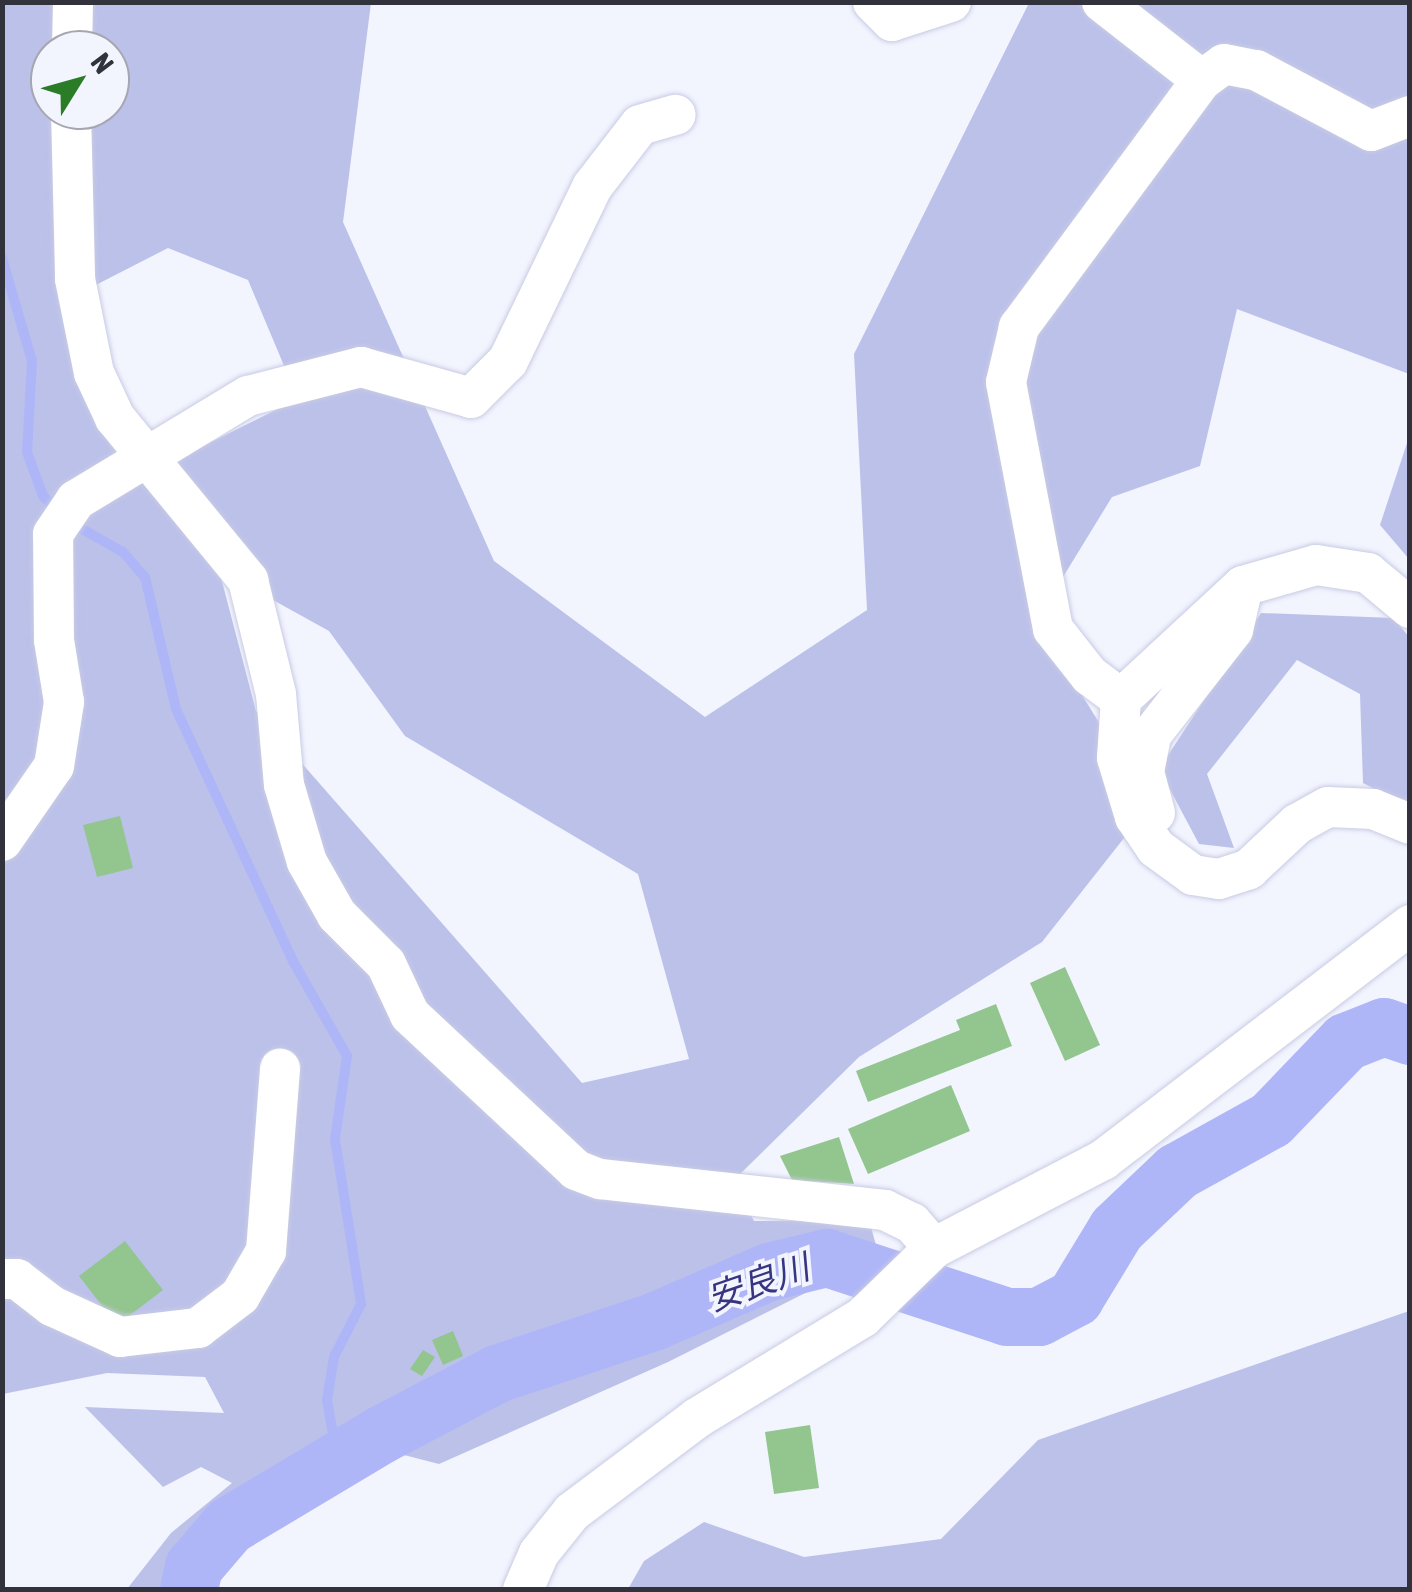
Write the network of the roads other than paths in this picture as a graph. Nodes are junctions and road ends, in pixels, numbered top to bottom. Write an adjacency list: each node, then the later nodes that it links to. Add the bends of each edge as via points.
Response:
1 (73, 2): 5 (street)
2 (873, 2): 3 (street, via 892,21)
3 (951, 2)
4 (1102, 2): 6 (street)
5 (72, 30)
6 (1202, 80): 8 (street, via 1224,64 1256,70 1371,131); 13 (street, via 1019,327 1006,382 1054,629 1090,676)
7 (676, 115): 10 (street, via 640,125 592,186 508,362 472,398 361,367 248,396)
8 (1410, 116)
9 (71, 130): 10 (street, via 75,278 94,372 115,418)
10 (143, 454): 15 (street, via 76,500 53,534 54,640 64,702 54,766); 19 (street, via 248,580 276,694 284,784 307,862 337,915 386,964 410,1015 434,1042 576,1170 600,1179 885,1210 912,1224)
11 (1243, 586): 12 (street, via 1316,565 1368,574); 13 (street); 16 (street, via 1234,630 1151,736 1144,772 1155,815)
12 (1410, 608)
13 (1120, 699): 16 (street, via 1117,758 1135,817 1156,848)
14 (1410, 824): 16 (street, via 1373,809 1328,806 1297,824 1248,869 1219,879)
15 (2, 841)
16 (1193, 874)
17 (1410, 925): 19 (street, via 1102,1160)
18 (280, 1069): 20 (street, via 266,1251 240,1296 198,1328 120,1337 52,1306 17,1279)
19 (927, 1255): 21 (street, via 879,1304 698,1418 572,1512 539,1553)
20 (2, 1279)
21 (523, 1590)

